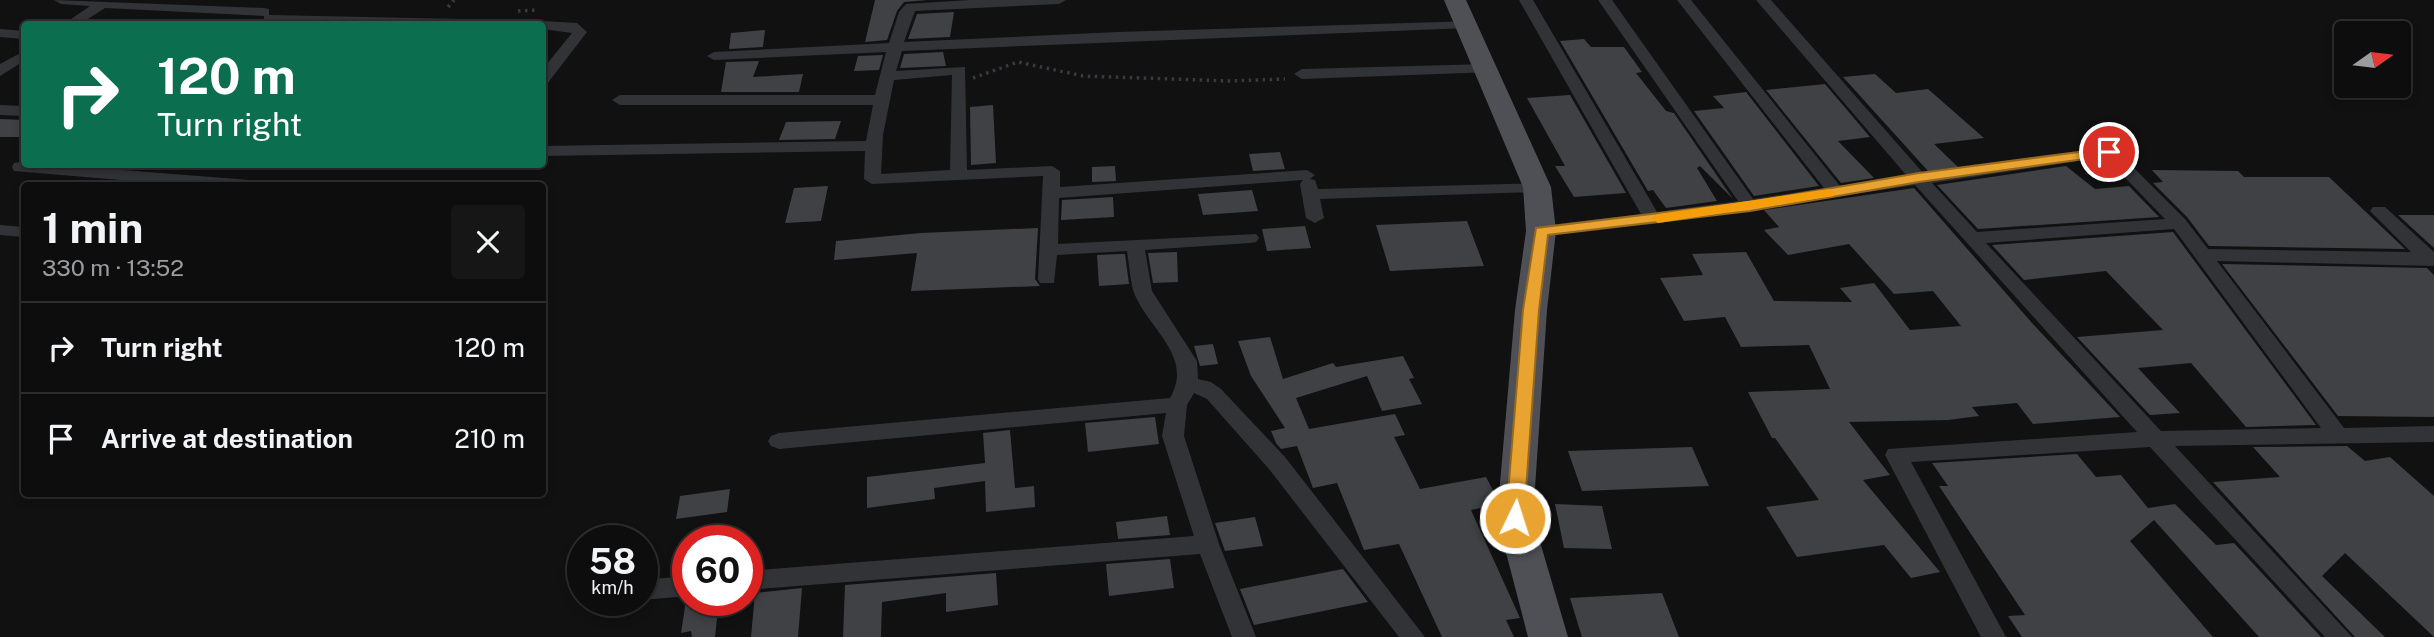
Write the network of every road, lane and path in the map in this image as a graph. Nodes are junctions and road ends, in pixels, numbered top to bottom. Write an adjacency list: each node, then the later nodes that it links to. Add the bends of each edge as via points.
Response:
1 (61, 0): 7 (street)
2 (1059, 0): 14 (street, via 915,5 906,12)
3 (1526, 0): 41 (street)
4 (1605, 0): 38 (street)
5 (1684, 0): 35 (street)
6 (1763, 0): 32 (street)
7 (105, 2): 9 (street); 10 (street)
8 (1462, 12): 14 (street); 17 (main road)
9 (76, 21)
10 (366, 21)
11 (546, 25): 20 (street, via 572,26 580,32)
12 (0, 33): 13 (street)
13 (21, 35)
14 (895, 48): 15 (street); 21 (street)
15 (714, 56)
16 (16, 60): 18 (street)
17 (1488, 69): 19 (street); 34 (main road)
18 (0, 71)
19 (1303, 74): 22 (path, via 1231,81 1118,78 1018,62)
20 (546, 76)
21 (886, 76): 24 (street); 31 (street, via 960,71)
22 (981, 77)
23 (620, 100): 24 (street)
24 (879, 100): 27 (street)
25 (0, 110): 26 (street)
26 (21, 111)
27 (873, 146): 28 (street); 31 (street, via 872,179)
28 (546, 151)
29 (30, 168): 33 (street)
30 (182, 168): 33 (street)
31 (958, 176): 36 (street, via 1052,171)
32 (1919, 178): 35 (street); 42 (street, via 2109,152); 47 (street)
33 (165, 182)
34 (1537, 187): 37 (street); 44 (main road)
35 (1836, 192): 38 (street)
36 (1051, 193): 37 (street, via 1306,169); 49 (street)
37 (1310, 194): 40 (street)
38 (1750, 206): 41 (street)
39 (2379, 211): 51 (street)
40 (1315, 218)
41 (1653, 219): 44 (street)
42 (2179, 223): 47 (street); 50 (street)
43 (0, 230): 45 (street)
44 (1541, 231): 63 (main road, via 1515,518)
45 (21, 232)
46 (1250, 238): 48 (street)
47 (1975, 238): 57 (street)
48 (1135, 245): 49 (street); 53 (street, via 1143,291 1187,361)
49 (1049, 250): 52 (street)
50 (2202, 255): 51 (street); 56 (street)
51 (2432, 260)
52 (1047, 279)
53 (1188, 385): 54 (street); 62 (street, via 1214,394 1277,463)
54 (1177, 405): 58 (street); 59 (street, via 1173,436)
55 (2434, 434): 56 (street)
56 (2338, 436): 57 (street)
57 (2154, 439): 64 (street, via 1896,455); 65 (street)
58 (779, 441)
59 (1208, 544): 60 (street); 61 (street)
60 (763, 580)
61 (1244, 637)
62 (1413, 637)
63 (1548, 637)
64 (1994, 637)
65 (2340, 637)

